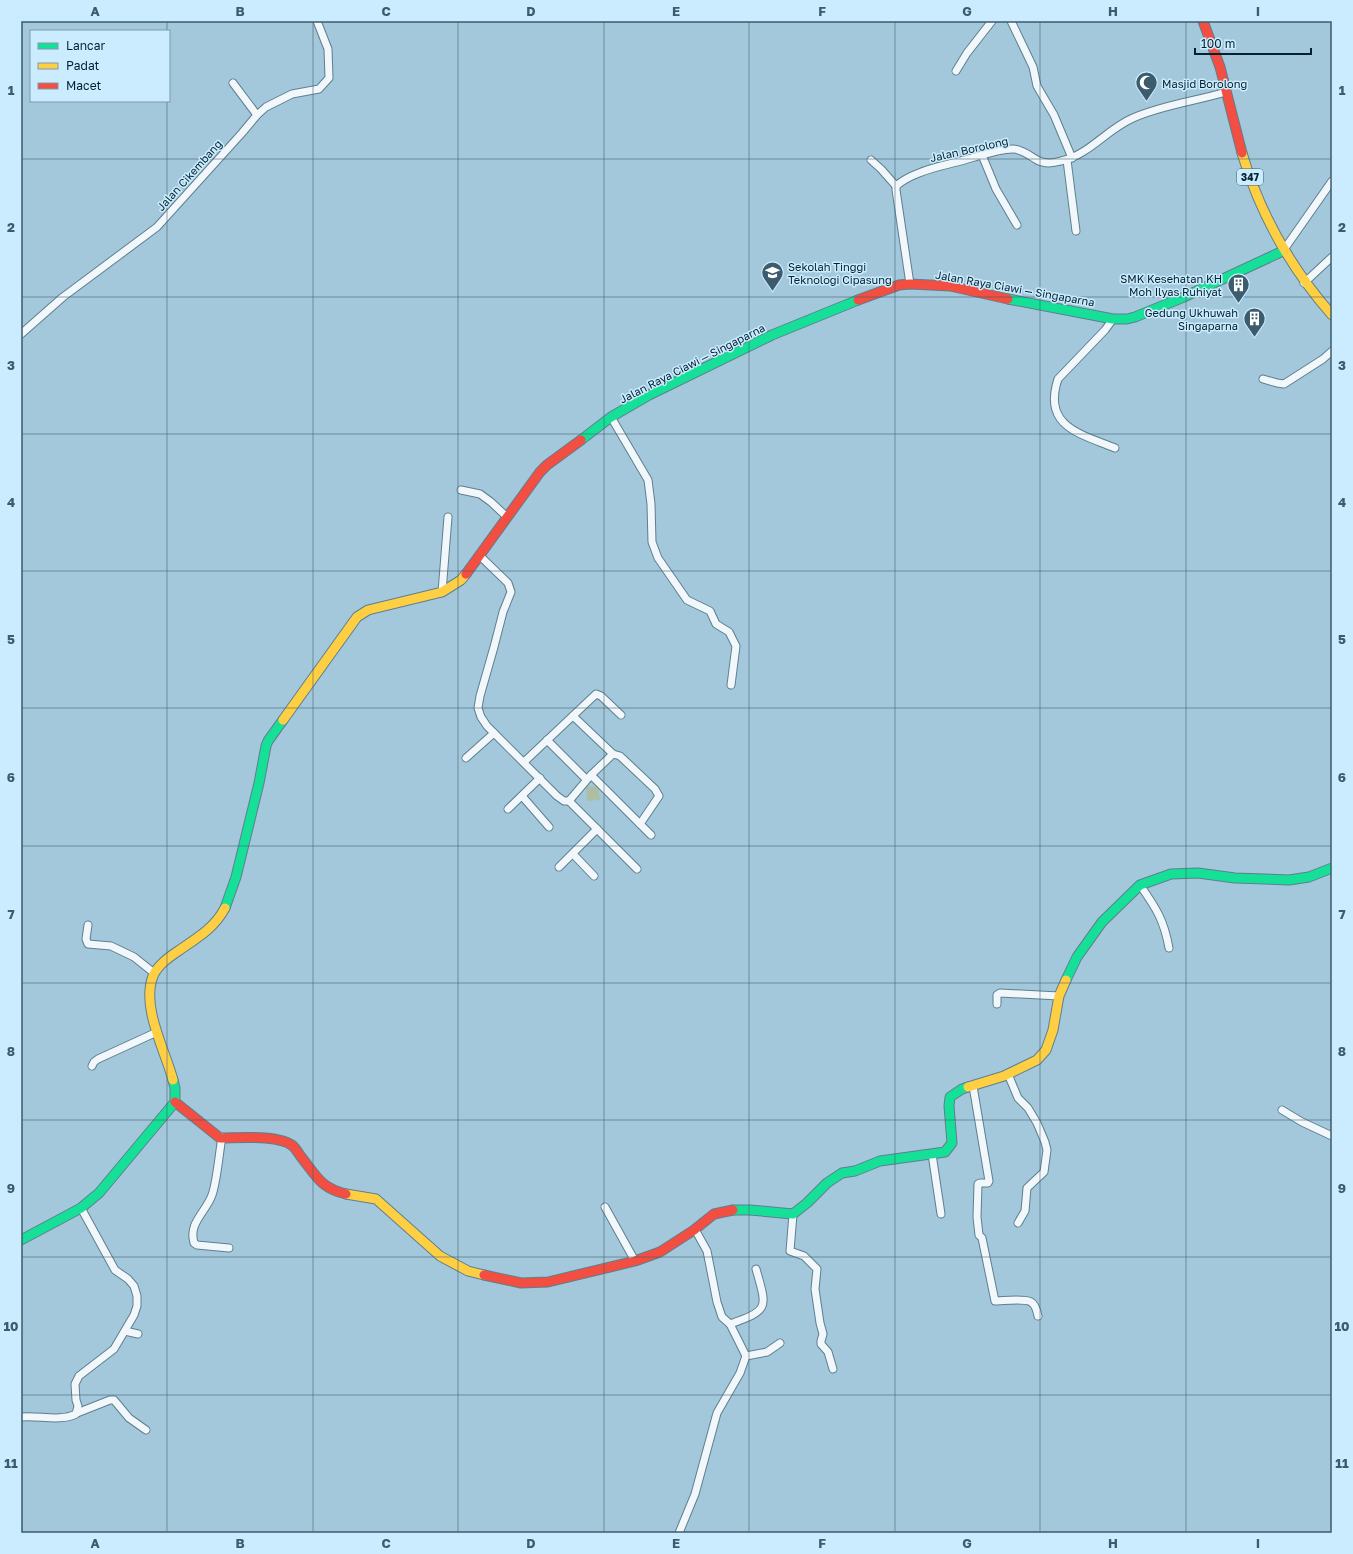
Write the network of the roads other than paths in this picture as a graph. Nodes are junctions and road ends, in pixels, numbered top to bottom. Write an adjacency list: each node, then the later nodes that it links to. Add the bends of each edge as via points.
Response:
1 (317, 21): 8 (street, Jalan Cikembang, via 328,49 330,78 319,89 292,94 266,107)
2 (992, 21): 5 (street)
3 (1011, 21): 10 (street, via 1033,67 1037,86 1054,114)
4 (1204, 21): 7 (main road, 347)
5 (956, 71)
6 (233, 83): 8 (street)
7 (1226, 92): 10 (street, Jalan Borolong, via 1177,104 1124,122); 16 (main road, 347, via 1240,148 1258,201)
8 (257, 115): 22 (street, Jalan Cikembang, via 157,227 63,297)
9 (982, 155): 10 (street, Jalan Borolong, via 1014,149 1023,151 1038,161 1050,163); 13 (street, Jalan Borolong, via 920,172); 14 (street, via 996,189)
10 (1069, 159): 15 (street)
11 (872, 160): 13 (street)
12 (1332, 181): 16 (street)
13 (896, 186): 19 (street)
14 (1017, 225)
15 (1076, 231)
16 (1283, 251): 18 (main road, 347); 21 (main road, Jalan Raya Ciawi — Singaparna, via 1135,317)
17 (1332, 257): 18 (street)
18 (1304, 283): 20 (main road, 347)
19 (910, 284): 21 (main road, Jalan Raya Ciawi — Singaparna, via 950,286); 25 (main road, Jalan Raya Ciawi — Singaparna, via 883,290 772,335 649,395)
20 (1332, 315)
21 (1113, 319): 26 (street, via 1058,379 1054,400 1057,412 1071,430)
22 (21, 334)
23 (1332, 350): 24 (street, via 1323,359 1284,384)
24 (1263, 379)
25 (611, 417): 29 (main road, Jalan Raya Ciawi — Singaparna, via 547,465); 32 (street, via 648,480 652,542 658,558 687,600 710,611 716,624 728,632 734,641 736,649)
26 (1115, 448)
27 (461, 490): 29 (street, via 480,494)
28 (448, 517): 31 (street)
29 (507, 518): 30 (main road, Jalan Raya Ciawi — Singaparna)
30 (479, 555): 31 (main road, Jalan Raya Ciawi — Singaparna, via 461,580); 35 (street, via 508,583 511,592 502,612 478,708 481,717)
31 (442, 592): 57 (main road, Jalan Raya Ciawi — Singaparna, via 368,610 357,617 268,741 236,877 218,920 206,933 162,963)
32 (731, 685)
33 (621, 715): 34 (street, via 596,694)
34 (573, 716): 36 (street); 37 (street)
35 (494, 733): 38 (street); 39 (street)
36 (547, 740): 39 (street); 40 (street)
37 (613, 754): 40 (street); 45 (street, via 620,756 659,794)
38 (466, 758)
39 (524, 762): 41 (street)
40 (589, 777): 43 (street); 45 (street)
41 (540, 778): 42 (street); 43 (street, via 564,801)
42 (522, 796): 44 (street); 46 (street)
43 (569, 800): 47 (street)
44 (508, 809)
45 (640, 824): 48 (street)
46 (549, 827)
47 (597, 829): 49 (street); 52 (street)
48 (650, 835)
49 (573, 854): 50 (street); 53 (street)
50 (559, 867)
51 (1332, 868): 54 (main road, via 1309,877 1289,880 1236,878 1198,873 1171,874)
52 (637, 869)
53 (594, 876)
54 (1140, 885): 56 (street, via 1163,922); 58 (main road, via 1102,922 1077,957)
55 (88, 925): 57 (street, via 88,944 112,946 134,957)
56 (1169, 948)
57 (154, 973): 60 (main road, via 150,988 150,1005)
58 (1059, 996): 59 (street, via 1000,993 997,995); 62 (main road, via 1053,1030 1046,1050 1037,1060)
59 (997, 1004)
60 (157, 1032): 61 (street, via 98,1059); 64 (main road, via 175,1085)
61 (92, 1066)
62 (1008, 1074): 63 (main road); 73 (street, via 1018,1098 1037,1123 1046,1150 1044,1172 1027,1188 1025,1211)
63 (973, 1086): 68 (main road, via 962,1089 950,1097 952,1143 944,1152); 79 (street, via 989,1181 988,1184 978,1184 979,1234 982,1238 995,1302 1030,1301)
64 (175, 1102): 67 (main road); 70 (main road, via 99,1193)
65 (1282, 1110): 66 (street)
66 (1332, 1136)
67 (222, 1137): 76 (street, via 213,1193 195,1220 193,1238 197,1245); 77 (main road, via 276,1139 292,1145 322,1184 333,1192 376,1199 440,1256 468,1271 521,1283 548,1282)
68 (932, 1154): 71 (main road, via 880,1161 842,1174 827,1183); 72 (street)
69 (605, 1207): 77 (street)
70 (81, 1208): 75 (main road); 81 (street, via 116,1270 134,1286 137,1306)
71 (793, 1214): 74 (main road, via 733,1210 714,1214); 85 (street, via 790,1251 804,1256 817,1269 815,1289 824,1334 821,1344 828,1352)
72 (941, 1214)
73 (1018, 1223)
74 (694, 1230): 77 (main road, via 660,1252); 80 (street, via 707,1251 717,1302 722,1316)
75 (21, 1240)
76 (230, 1248)
77 (635, 1261)
78 (756, 1269): 80 (street, via 763,1294 762,1308 755,1314)
79 (1038, 1316)
80 (730, 1324): 84 (street)
81 (125, 1331): 82 (street); 86 (street, via 114,1349 79,1376 75,1384 78,1406)
82 (138, 1334)
83 (780, 1343): 84 (street, via 767,1352)
84 (746, 1356): 90 (street, via 740,1373 717,1413 695,1494)
85 (833, 1369)
86 (75, 1414): 87 (street); 88 (street, via 58,1417); 89 (street, via 113,1399 129,1418)
87 (88, 1415)
88 (21, 1417)
89 (146, 1430)
90 (679, 1533)

